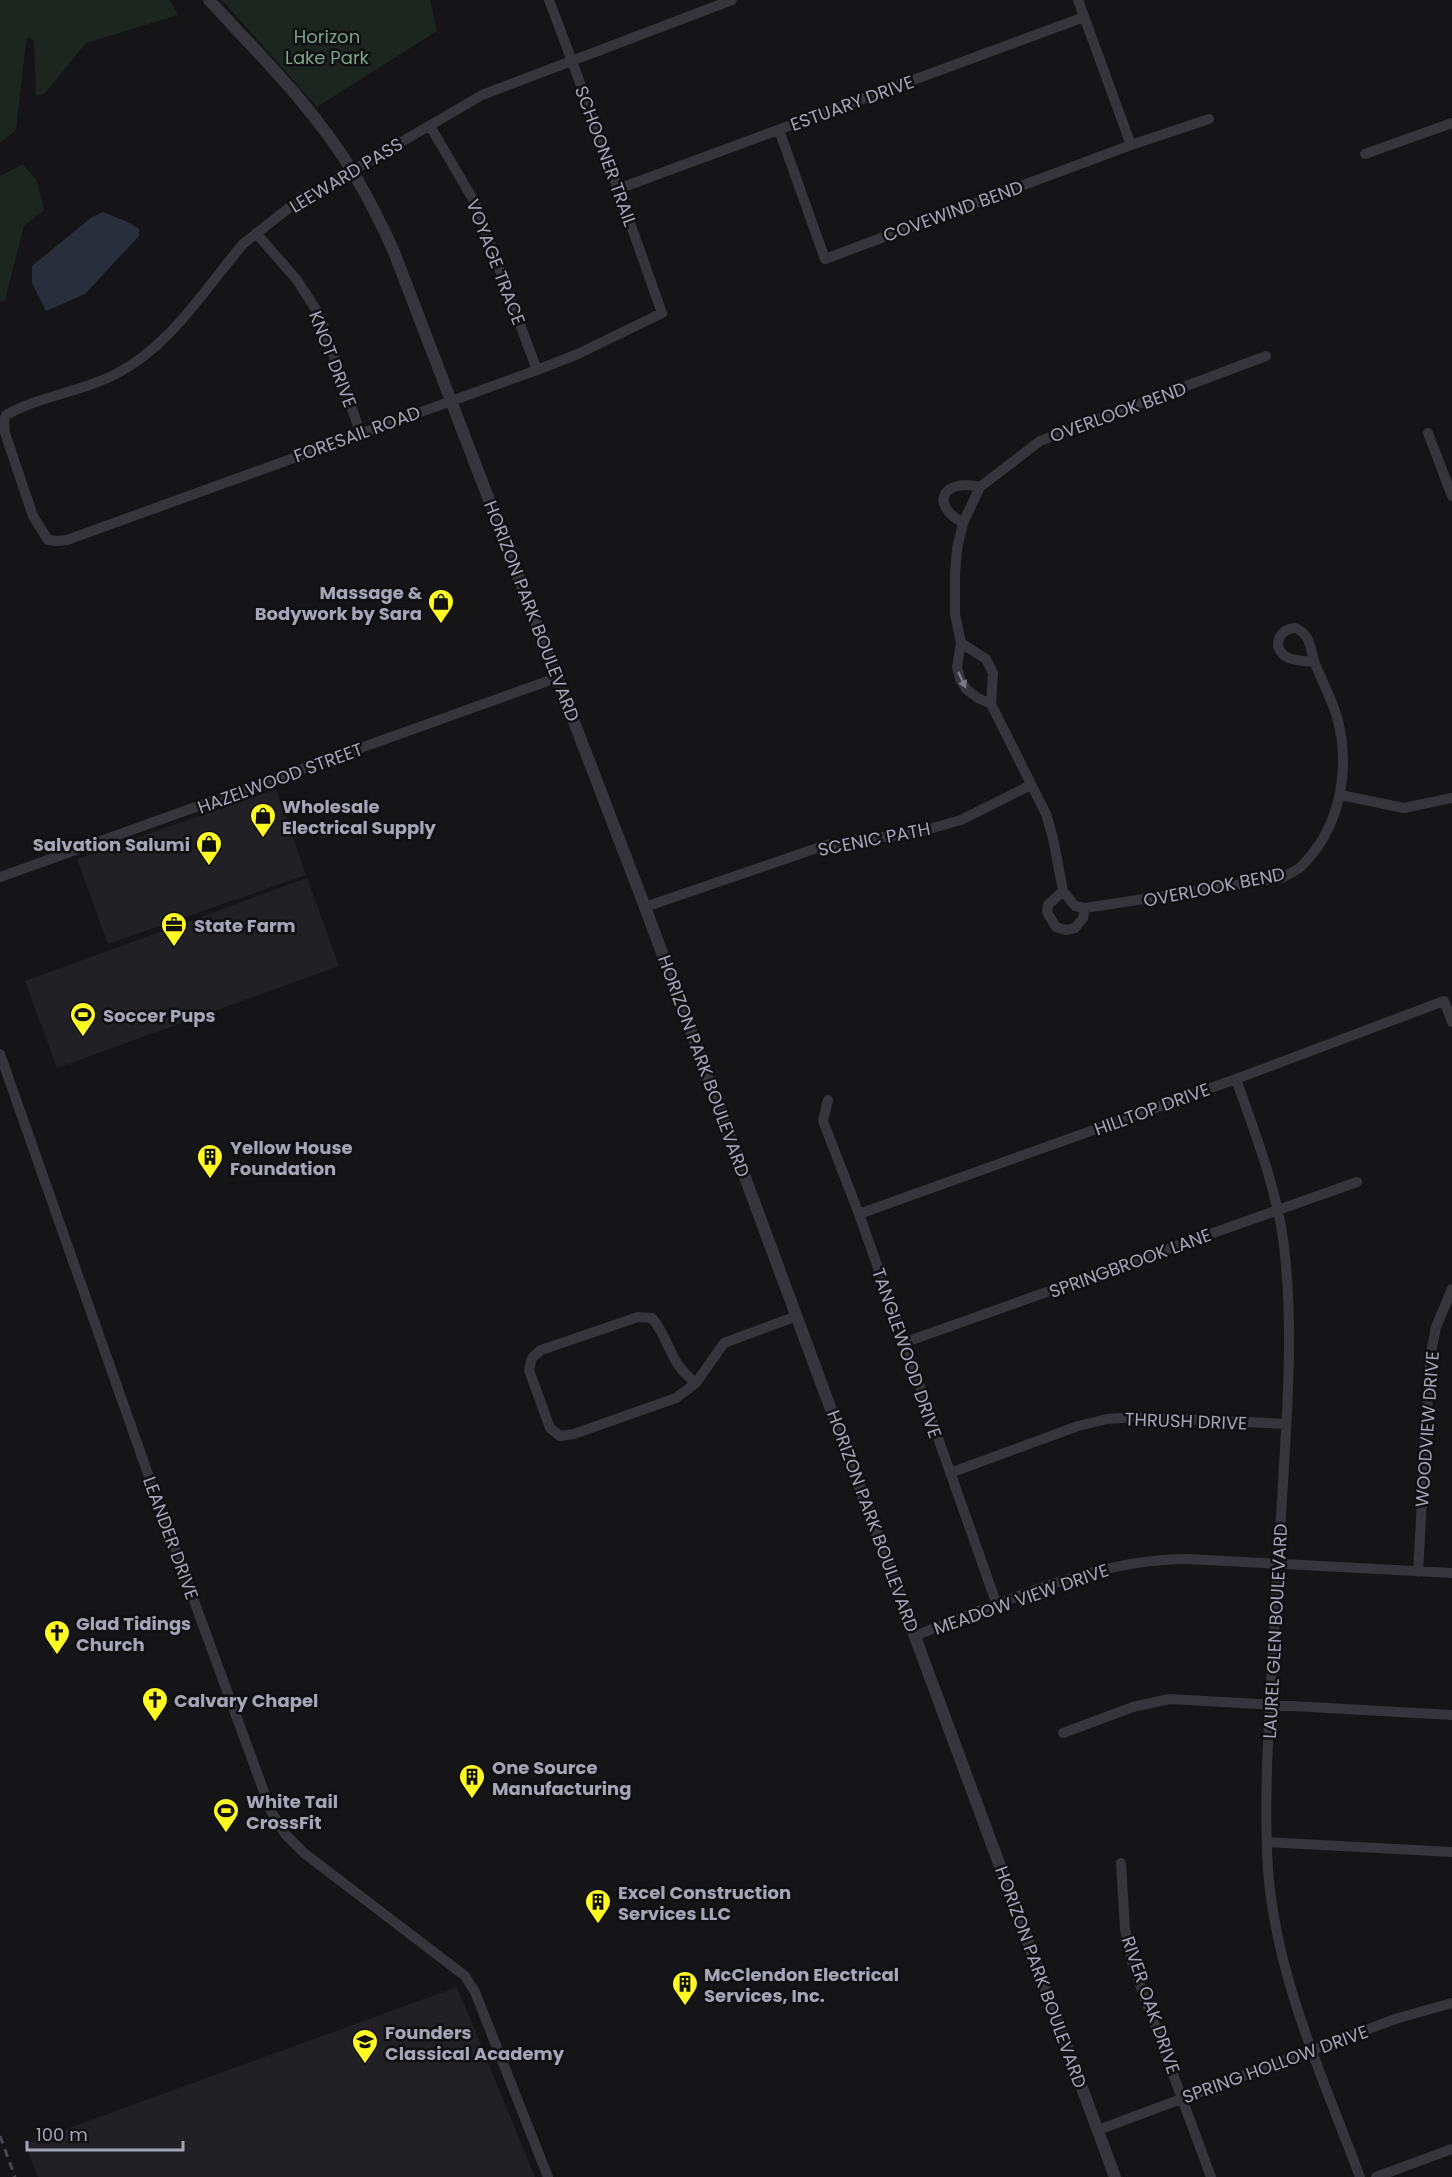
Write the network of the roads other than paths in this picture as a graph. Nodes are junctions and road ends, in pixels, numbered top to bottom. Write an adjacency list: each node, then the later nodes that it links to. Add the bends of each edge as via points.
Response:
1 (209, 0): 14 (street, HORIZON PARK BOULEVARD, via 310,112)
2 (549, 0): 7 (street, SCHOONER TRAIL)
3 (732, 0): 5 (street, LEEWARD PASS)
4 (1078, 0): 6 (street)
5 (716, 3): 7 (street, LEEWARD PASS)
6 (1084, 17): 11 (street, ESTUARY DRIVE); 12 (street)
7 (572, 60): 10 (street, LEEWARD PASS, via 482,95); 15 (street, SCHOONER TRAIL)
8 (1209, 119): 12 (street, COVEWIND BEND)
9 (1452, 123): 13 (street)
10 (430, 126): 14 (street, LEEWARD PASS); 19 (street, VOYAGE TRACE, via 474,201)
11 (779, 130): 12 (street, COVEWIND BEND, via 825,259); 15 (street, ESTUARY DRIVE)
12 (1131, 145)
13 (1365, 154)
14 (353, 171): 16 (street, LEEWARD PASS, via 290,207); 20 (street, HORIZON PARK BOULEVARD, via 394,252)
15 (618, 189): 17 (street, SCHOONER TRAIL)
16 (256, 233): 21 (street, KNOT DRIVE, via 297,280 320,316); 26 (street, LEEWARD PASS, via 167,335 139,360 113,375 6,415 5,433 33,516)
17 (662, 314): 19 (street, FORESAIL ROAD)
18 (1266, 356): 23 (street, OVERLOOK BEND, via 1040,441)
19 (537, 370): 20 (street, FORESAIL ROAD)
20 (452, 401): 21 (street, FORESAIL ROAD); 29 (street, HORIZON PARK BOULEVARD)
21 (360, 432): 26 (street, FORESAIL ROAD, via 67,540)
22 (1428, 433): 24 (street)
23 (980, 487): 25 (street, OVERLOOK BEND); 25 (street, via 958,484 946,492 945,509)
24 (1452, 496)
25 (963, 523): 27 (street, OVERLOOK BEND, via 955,574 955,614)
26 (48, 540)
27 (961, 643): 30 (street, via 986,659 993,673); 30 (street, OVERLOOK BEND, one-way to 30, via 957,667 960,679 967,690)
28 (1314, 662): 32 (street, OVERLOOK BEND, via 1337,717 1344,752)
29 (559, 677): 34 (street, HAZELWOOD STREET); 36 (street, HORIZON PARK BOULEVARD)
30 (991, 704): 31 (street)
31 (1031, 785): 35 (street, via 1046,814); 36 (street, SCENIC PATH, via 961,820 919,831 826,845)
32 (1340, 795): 33 (street, via 1404,808); 37 (street, OVERLOOK BEND, via 1334,817 1312,855 1299,869 1282,878)
33 (1452, 798)
34 (0, 877)
35 (1063, 891): 37 (street, via 1075,906); 37 (street, via 1048,905 1047,912 1056,927 1075,928)
36 (645, 907): 46 (street, HORIZON PARK BOULEVARD)
37 (1085, 908)
38 (1452, 1022): 40 (street, HILLTOP DRIVE, via 1444,1001)
39 (1, 1058): 67 (street, LEANDER DRIVE, via 271,1811 285,1834 304,1853 465,1976 477,1997)
40 (1236, 1079): 43 (street, LAUREL GLEN BOULEVARD); 44 (street, HILLTOP DRIVE)
41 (828, 1100): 44 (street, TANGLEWOOD DRIVE, via 823,1121)
42 (1357, 1182): 43 (street, SPRINGBROOK LANE)
43 (1277, 1210): 47 (street, SPRINGBROOK LANE); 49 (street, LAUREL GLEN BOULEVARD, via 1290,1302)
44 (859, 1214): 47 (street, TANGLEWOOD DRIVE)
45 (1452, 1289): 52 (street, WOODVIEW DRIVE, via 1436,1328 1430,1358)
46 (797, 1316): 48 (street, via 724,1343); 55 (street, HORIZON PARK BOULEVARD)
47 (903, 1344): 50 (street, TANGLEWOOD DRIVE)
48 (696, 1383): 48 (street, via 673,1359 652,1318 638,1317 541,1350 532,1358 529,1370 550,1428 560,1436 676,1398)
49 (1287, 1424): 50 (street, THRUSH DRIVE, via 1107,1419); 51 (street, LAUREL GLEN BOULEVARD)
50 (950, 1473): 54 (street, TANGLEWOOD DRIVE)
51 (1279, 1564): 52 (street, MEADOW VIEW DRIVE); 54 (street, MEADOW VIEW DRIVE, via 1179,1559 1130,1563 1091,1571); 56 (street, LAUREL GLEN BOULEVARD)
52 (1418, 1572): 53 (street, MEADOW VIEW DRIVE)
53 (1452, 1573)
54 (997, 1605): 55 (street, MEADOW VIEW DRIVE)
55 (914, 1636): 65 (street, HORIZON PARK BOULEVARD)
56 (1270, 1704): 57 (street); 58 (street, via 1182,1698 1157,1701); 59 (street, LAUREL GLEN BOULEVARD)
57 (1452, 1715)
58 (1063, 1733)
59 (1267, 1842): 60 (street); 63 (street, LAUREL GLEN BOULEVARD, via 1283,1954)
60 (1452, 1852)
61 (1121, 1863): 64 (street, RIVER OAK DRIVE, via 1128,1946)
62 (1452, 2002): 63 (street, SPRING HOLLOW DRIVE)
63 (1313, 2051): 64 (street, SPRING HOLLOW DRIVE); 70 (street, LAUREL GLEN BOULEVARD)
64 (1183, 2098): 65 (street, SPRING HOLLOW DRIVE); 69 (street, RIVER OAK DRIVE)
65 (1098, 2130): 68 (street, HORIZON PARK BOULEVARD)
66 (1452, 2149): 71 (street)
67 (548, 2177)
68 (1115, 2177)
69 (1211, 2177)
70 (1360, 2177)
71 (1376, 2177)

